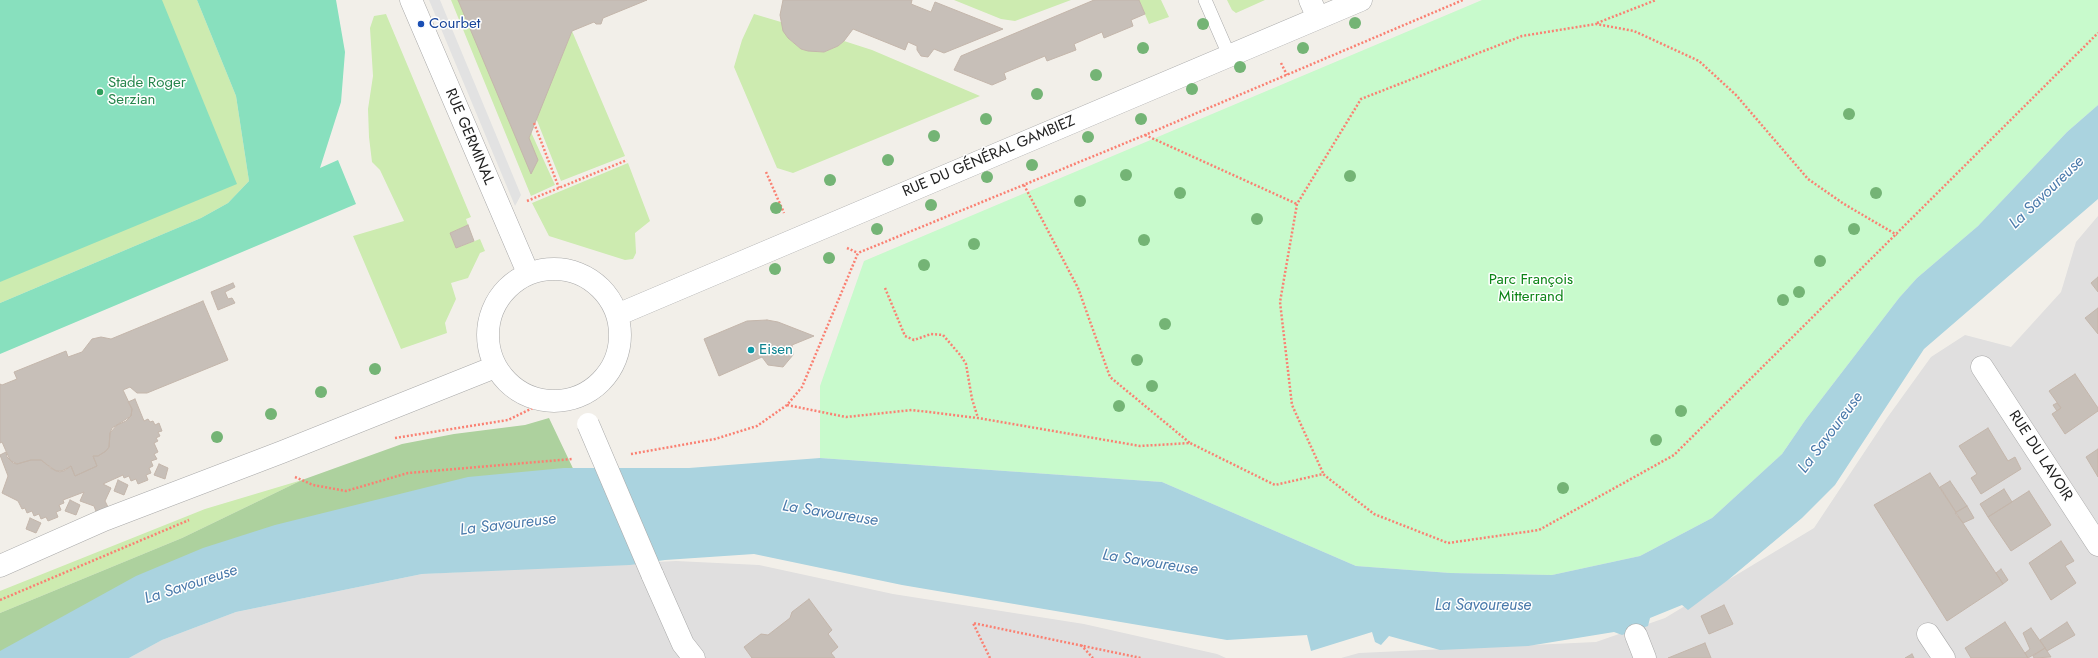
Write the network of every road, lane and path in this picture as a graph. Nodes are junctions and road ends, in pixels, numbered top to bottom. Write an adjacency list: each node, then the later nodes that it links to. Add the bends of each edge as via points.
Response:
1 (411, 0): 18 (street, RUE GERMINAL)
2 (1205, 0): 9 (lane)
3 (1361, 0): 6 (street, RUE DU GÉNÉRAL GAMBIEZ)
4 (1463, 0): 11 (path)
5 (1656, 0): 7 (path)
6 (1314, 9): 9 (street, RUE DU GÉNÉRAL GAMBIEZ)
7 (1596, 24): 16 (path, via 1522,36 1361,99); 17 (path, via 1634,31 1699,61 1736,95 1808,178 1844,204)
8 (2098, 33): 17 (path)
9 (1229, 55): 20 (street, RUE DU GÉNÉRAL GAMBIEZ)
10 (534, 123): 14 (path)
11 (1145, 135): 13 (path); 16 (path)
12 (627, 160): 14 (path)
13 (1024, 184): 25 (path, via 858,253 805,381); 28 (path, via 1078,288 1110,377)
14 (559, 188): 15 (path)
15 (525, 202)
16 (1297, 204): 32 (path, via 1280,302 1292,405)
17 (1897, 235): 32 (path, via 1674,455 1539,530 1448,543 1374,514)
18 (528, 273): 20 (street, via 549,268 571,270 591,279 607,295); 22 (street, via 509,285 495,303 488,324 488,346)
19 (885, 288): 26 (path, via 904,336 914,340 931,334 943,335 961,356 966,364)
20 (617, 314): 23 (street, via 619,341 617,354 609,372 595,386)
21 (1982, 366): 34 (street, RUE DU LAVOIR)
22 (495, 367): 24 (street, via 509,383 526,395); 35 (street, via 104,520)
23 (578, 396): 24 (street); 40 (street, bridge, via 652,574 683,644)
24 (547, 401): 27 (path, via 508,420)
25 (787, 404): 26 (path, via 846,417 912,410); 29 (path, via 757,426 729,435 678,447)
26 (978, 418): 28 (path, via 1140,446)
27 (393, 439)
28 (1190, 443): 32 (path, via 1275,485)
29 (630, 454)
30 (575, 459): 31 (path, via 408,473 346,491 313,485 293,476)
31 (300, 473)
32 (1323, 474)
33 (190, 519): 36 (path)
34 (2098, 545)
35 (0, 566)
36 (0, 600)
37 (1928, 634): 45 (street)
38 (1636, 635): 44 (street)
39 (1081, 645): 41 (path, via 973,622); 42 (path); 43 (path)
40 (694, 658)
41 (990, 658)
42 (1093, 658)
43 (1141, 658)
44 (1645, 658)
45 (1944, 658)

